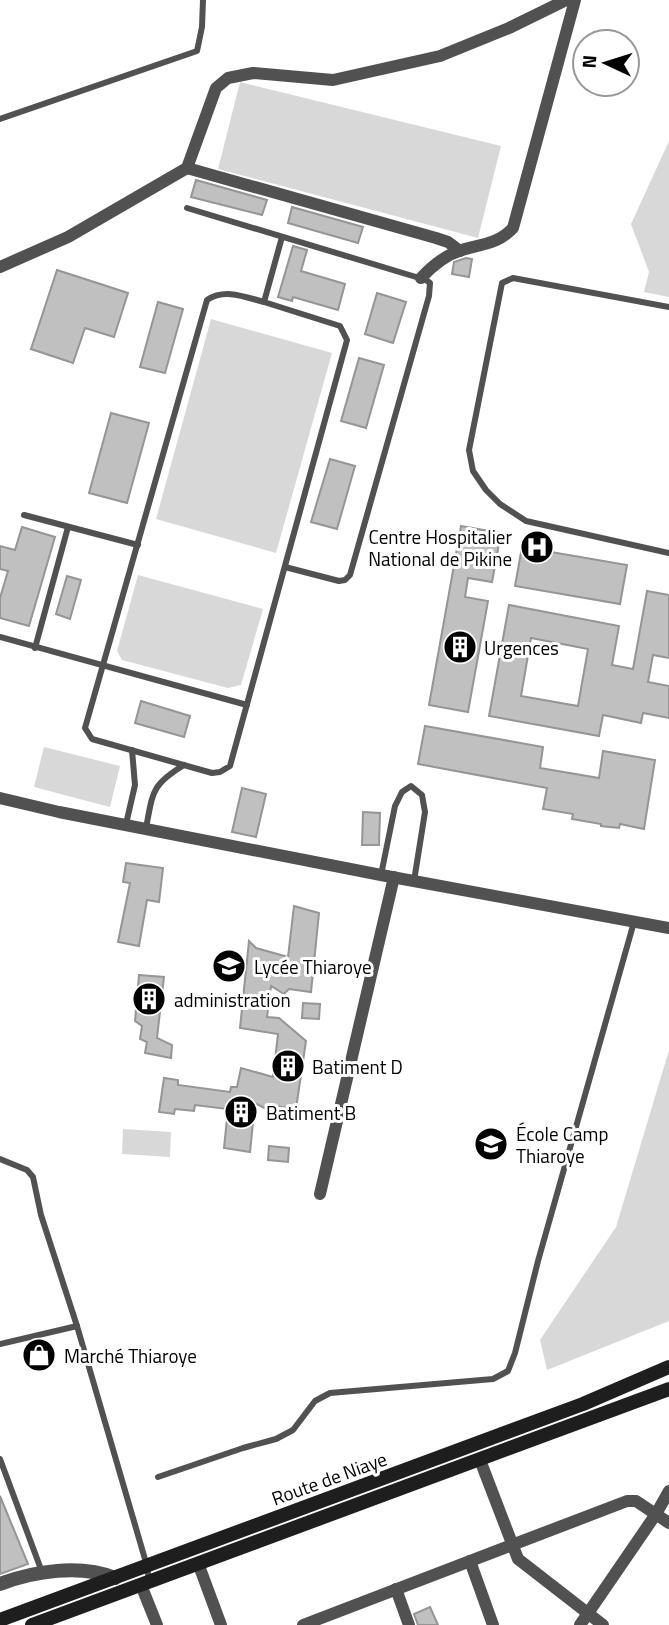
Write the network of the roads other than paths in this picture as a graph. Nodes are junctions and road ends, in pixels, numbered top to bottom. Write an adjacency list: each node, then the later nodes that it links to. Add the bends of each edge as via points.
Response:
1 (204, 0): 4 (lane, via 197,51)
2 (566, 0): 5 (street, via 440,56 333,79 253,73 228,78 216,88)
3 (575, 0): 8 (street, via 513,228 493,243)
4 (0, 118)
5 (187, 168): 8 (street, via 436,238); 9 (street, via 68,237)
6 (187, 208): 7 (lane)
7 (282, 237): 10 (lane); 11 (lane)
8 (460, 251): 10 (street, via 434,264)
9 (0, 267)
10 (421, 278): 17 (lane, via 430,283 429,296 350,575 340,581)
11 (264, 302): 15 (lane, via 227,293 207,300); 17 (lane, via 340,326 347,340)
12 (669, 307): 16 (lane, via 513,278 502,283 469,450 472,471 486,490 526,521)
13 (24, 514): 14 (lane)
14 (68, 527): 15 (lane); 19 (lane)
15 (138, 545): 20 (lane)
16 (669, 552)
17 (285, 567): 21 (lane)
18 (0, 637): 19 (lane)
19 (35, 648): 20 (lane)
20 (103, 667): 21 (lane); 22 (lane, via 85,729 92,739)
21 (247, 705): 23 (lane, via 230,766 212,774)
22 (132, 750): 23 (lane); 25 (lane, via 135,785)
23 (184, 765): 26 (lane, via 157,784)
24 (0, 798): 25 (street)
25 (125, 824): 26 (street)
26 (146, 828): 27 (street)
27 (388, 876): 28 (street); 28 (lane, via 395,806 411,786 422,795 425,812); 32 (street)
28 (414, 881): 29 (street)
29 (634, 922): 30 (street); 39 (lane, via 508,1371 493,1379 330,1393 315,1401 293,1430 276,1439)
30 (669, 928)
31 (0, 1159): 33 (lane, via 33,1177)
32 (320, 1194)
33 (77, 1326): 34 (lane); 50 (lane)
34 (0, 1344)
35 (669, 1367): 44 (main road, Route de Niaye)
36 (669, 1389): 38 (main road, Route de Niaye)
37 (0, 1459): 48 (lane)
38 (480, 1460): 43 (street); 44 (main road, Route de Niaye)
39 (158, 1477)
40 (669, 1491): 41 (street)
41 (656, 1514): 42 (street); 43 (street, via 630,1500); 55 (street)
42 (669, 1523)
43 (512, 1545): 45 (street); 55 (street, via 521,1562)
44 (214, 1549): 46 (main road, Route de Niaye); 47 (main road, Route de Niaye)
45 (470, 1561): 52 (street); 61 (street)
46 (180, 1562): 47 (main road, Route de Niaye); 50 (main road, Route de Niaye)
47 (198, 1563): 58 (street)
48 (42, 1573): 49 (street, via 100,1572); 51 (street)
49 (115, 1578): 50 (main road, Route de Niaye); 54 (main road, Route de Niaye)
50 (146, 1578): 56 (main road, Route de Niaye); 57 (street)
51 (0, 1584)
52 (396, 1589): 53 (street); 60 (street)
53 (336, 1619): 59 (street)
54 (0, 1620)
55 (584, 1620): 62 (street)
56 (32, 1625)
57 (157, 1625)
58 (221, 1625)
59 (303, 1625)
60 (409, 1625)
61 (493, 1625)
62 (603, 1625)

